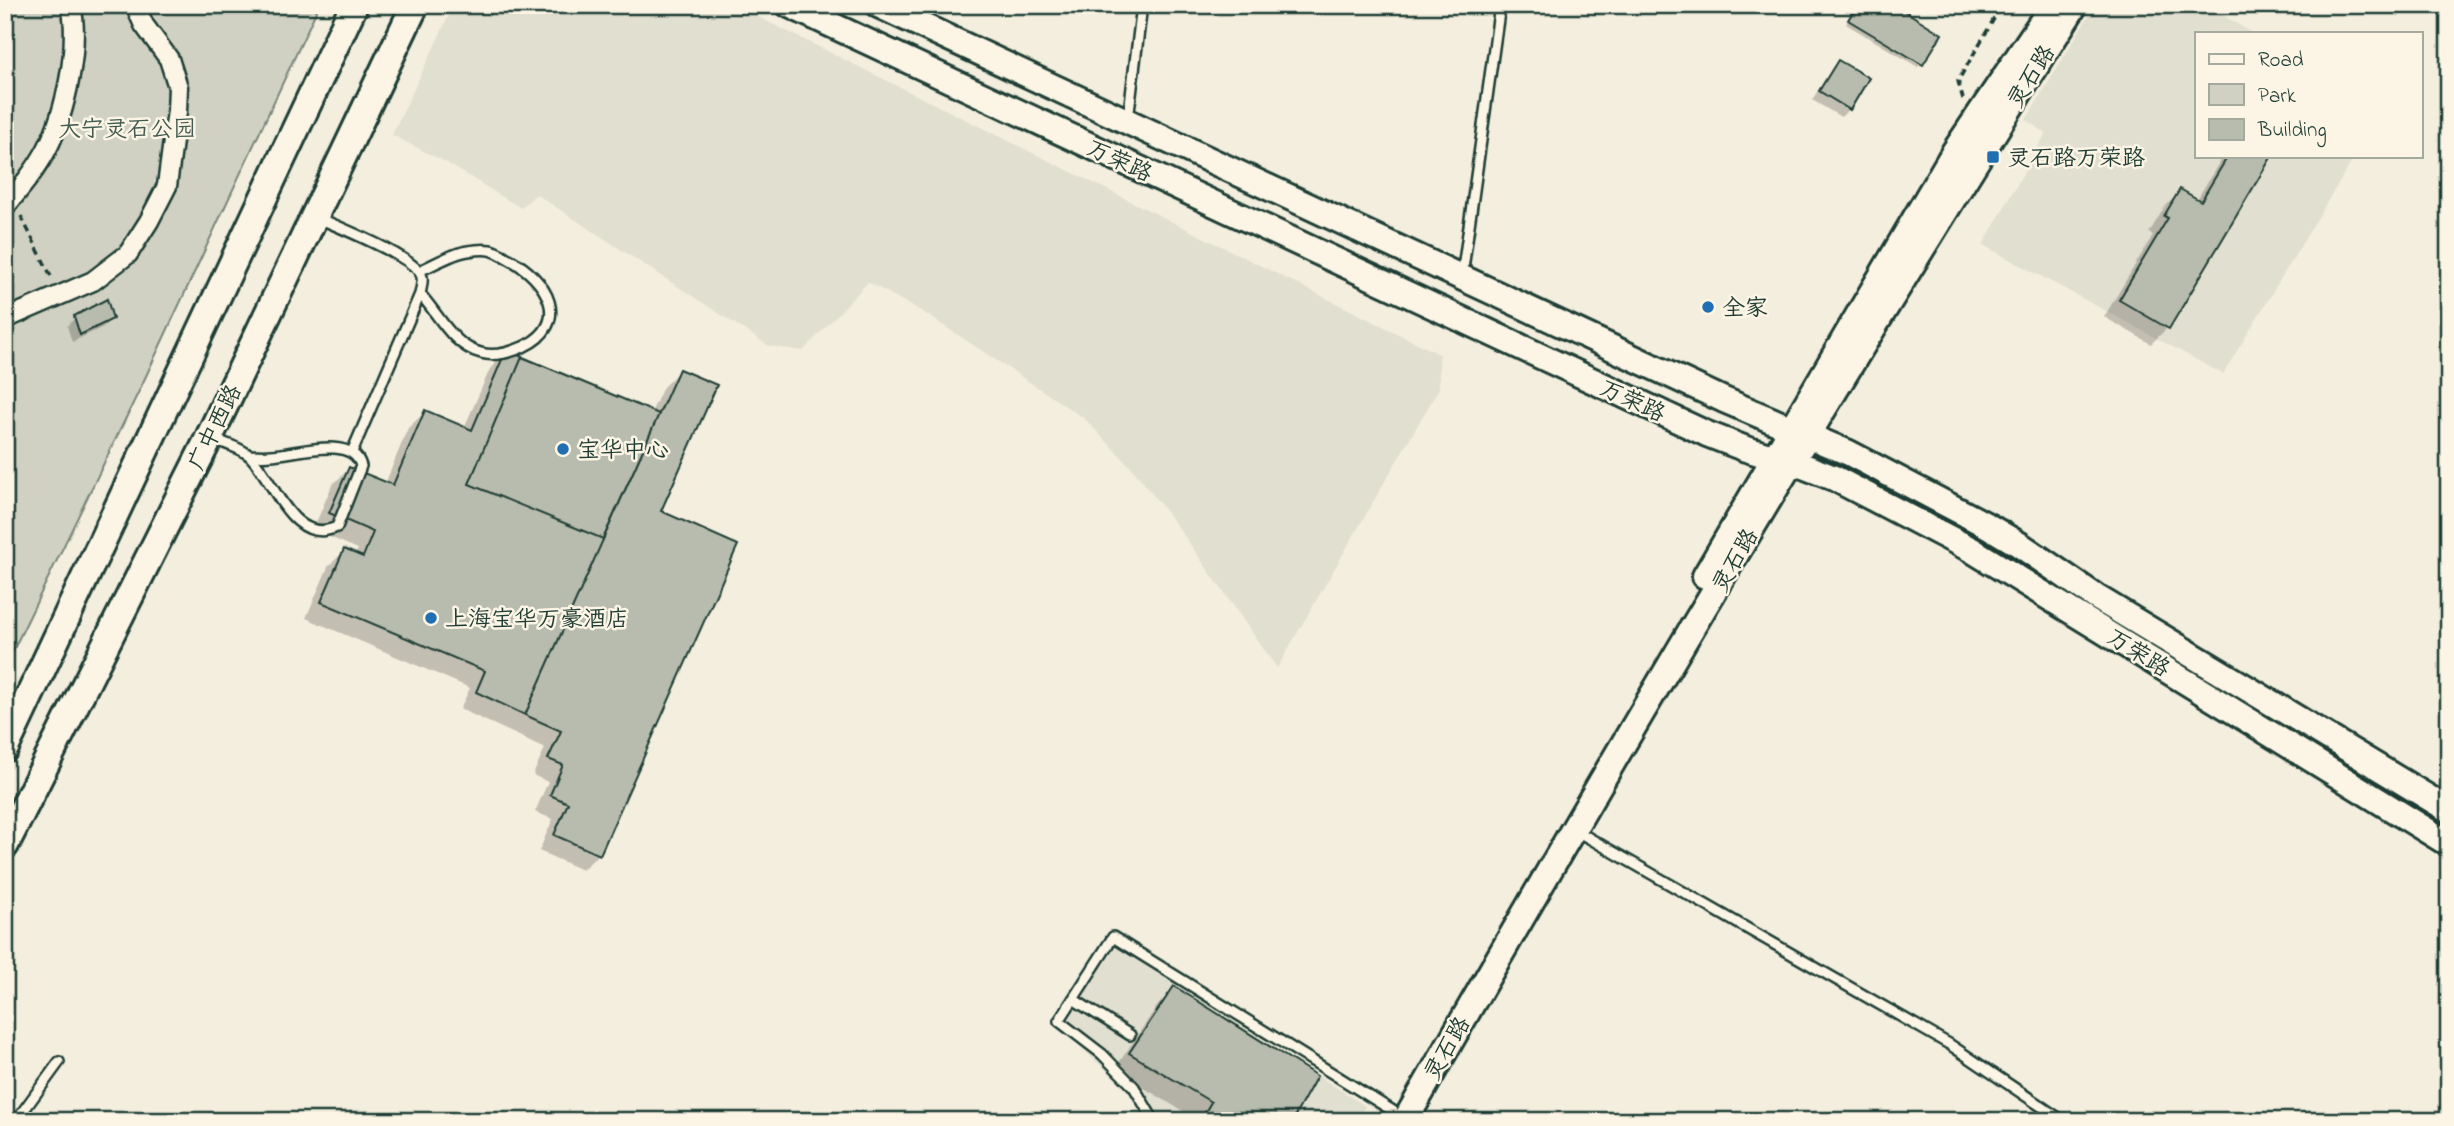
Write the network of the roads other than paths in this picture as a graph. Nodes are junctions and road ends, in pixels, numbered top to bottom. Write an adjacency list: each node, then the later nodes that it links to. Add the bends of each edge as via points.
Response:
1 (71, 5): 12 (street, via 75,22 64,102 47,148)
2 (135, 5): 17 (street, via 169,59 177,87 167,186 128,254 93,281)
3 (354, 5): 23 (main road)
4 (415, 5): 13 (main road, 广中西路)
5 (789, 5): 22 (main road, 万荣路, via 1707,434)
6 (878, 5): 11 (main road, 万荣路)
7 (1142, 5): 11 (lane)
8 (1500, 5): 15 (lane)
9 (2053, 5): 18 (main road, 灵石路, via 1954,152)
10 (2075, 5): 18 (main road, 灵石路)
11 (1128, 122): 15 (main road, 万荣路)
12 (9, 203)
13 (315, 217): 14 (lane, via 399,256); 19 (main road, 广中西路)
14 (419, 271): 16 (lane); 16 (lane, via 466,251 491,250 537,280 551,303 550,323 536,340 519,348 481,354 452,334)
15 (1462, 278): 18 (main road, 万荣路)
16 (420, 294): 20 (lane)
17 (5, 319)
18 (1800, 431): 22 (main road, 灵石路); 24 (main road, 万荣路, via 2020,545 2096,597)
19 (209, 437): 21 (lane); 27 (main road, 广中西路)
20 (352, 452): 21 (lane, via 326,448); 21 (lane, via 362,466 337,527 325,532 308,529 291,515)
21 (249, 455)
22 (1782, 460): 25 (main road, 灵石路); 26 (main road, 万荣路, via 1834,478 1972,550); 31 (main road, 灵石路)
23 (5, 748)
24 (2449, 810)
25 (1574, 829): 31 (main road, 灵石路); 34 (lane, via 1949,1044)
26 (2449, 844)
27 (5, 845)
28 (1073, 999): 29 (lane); 31 (lane, via 1113,937); 33 (lane, via 1059,1021 1102,1054 1134,1087)
29 (1130, 1035)
30 (59, 1062): 32 (lane)
31 (1395, 1118)
32 (16, 1121)
33 (1154, 1121)
34 (2063, 1121)

